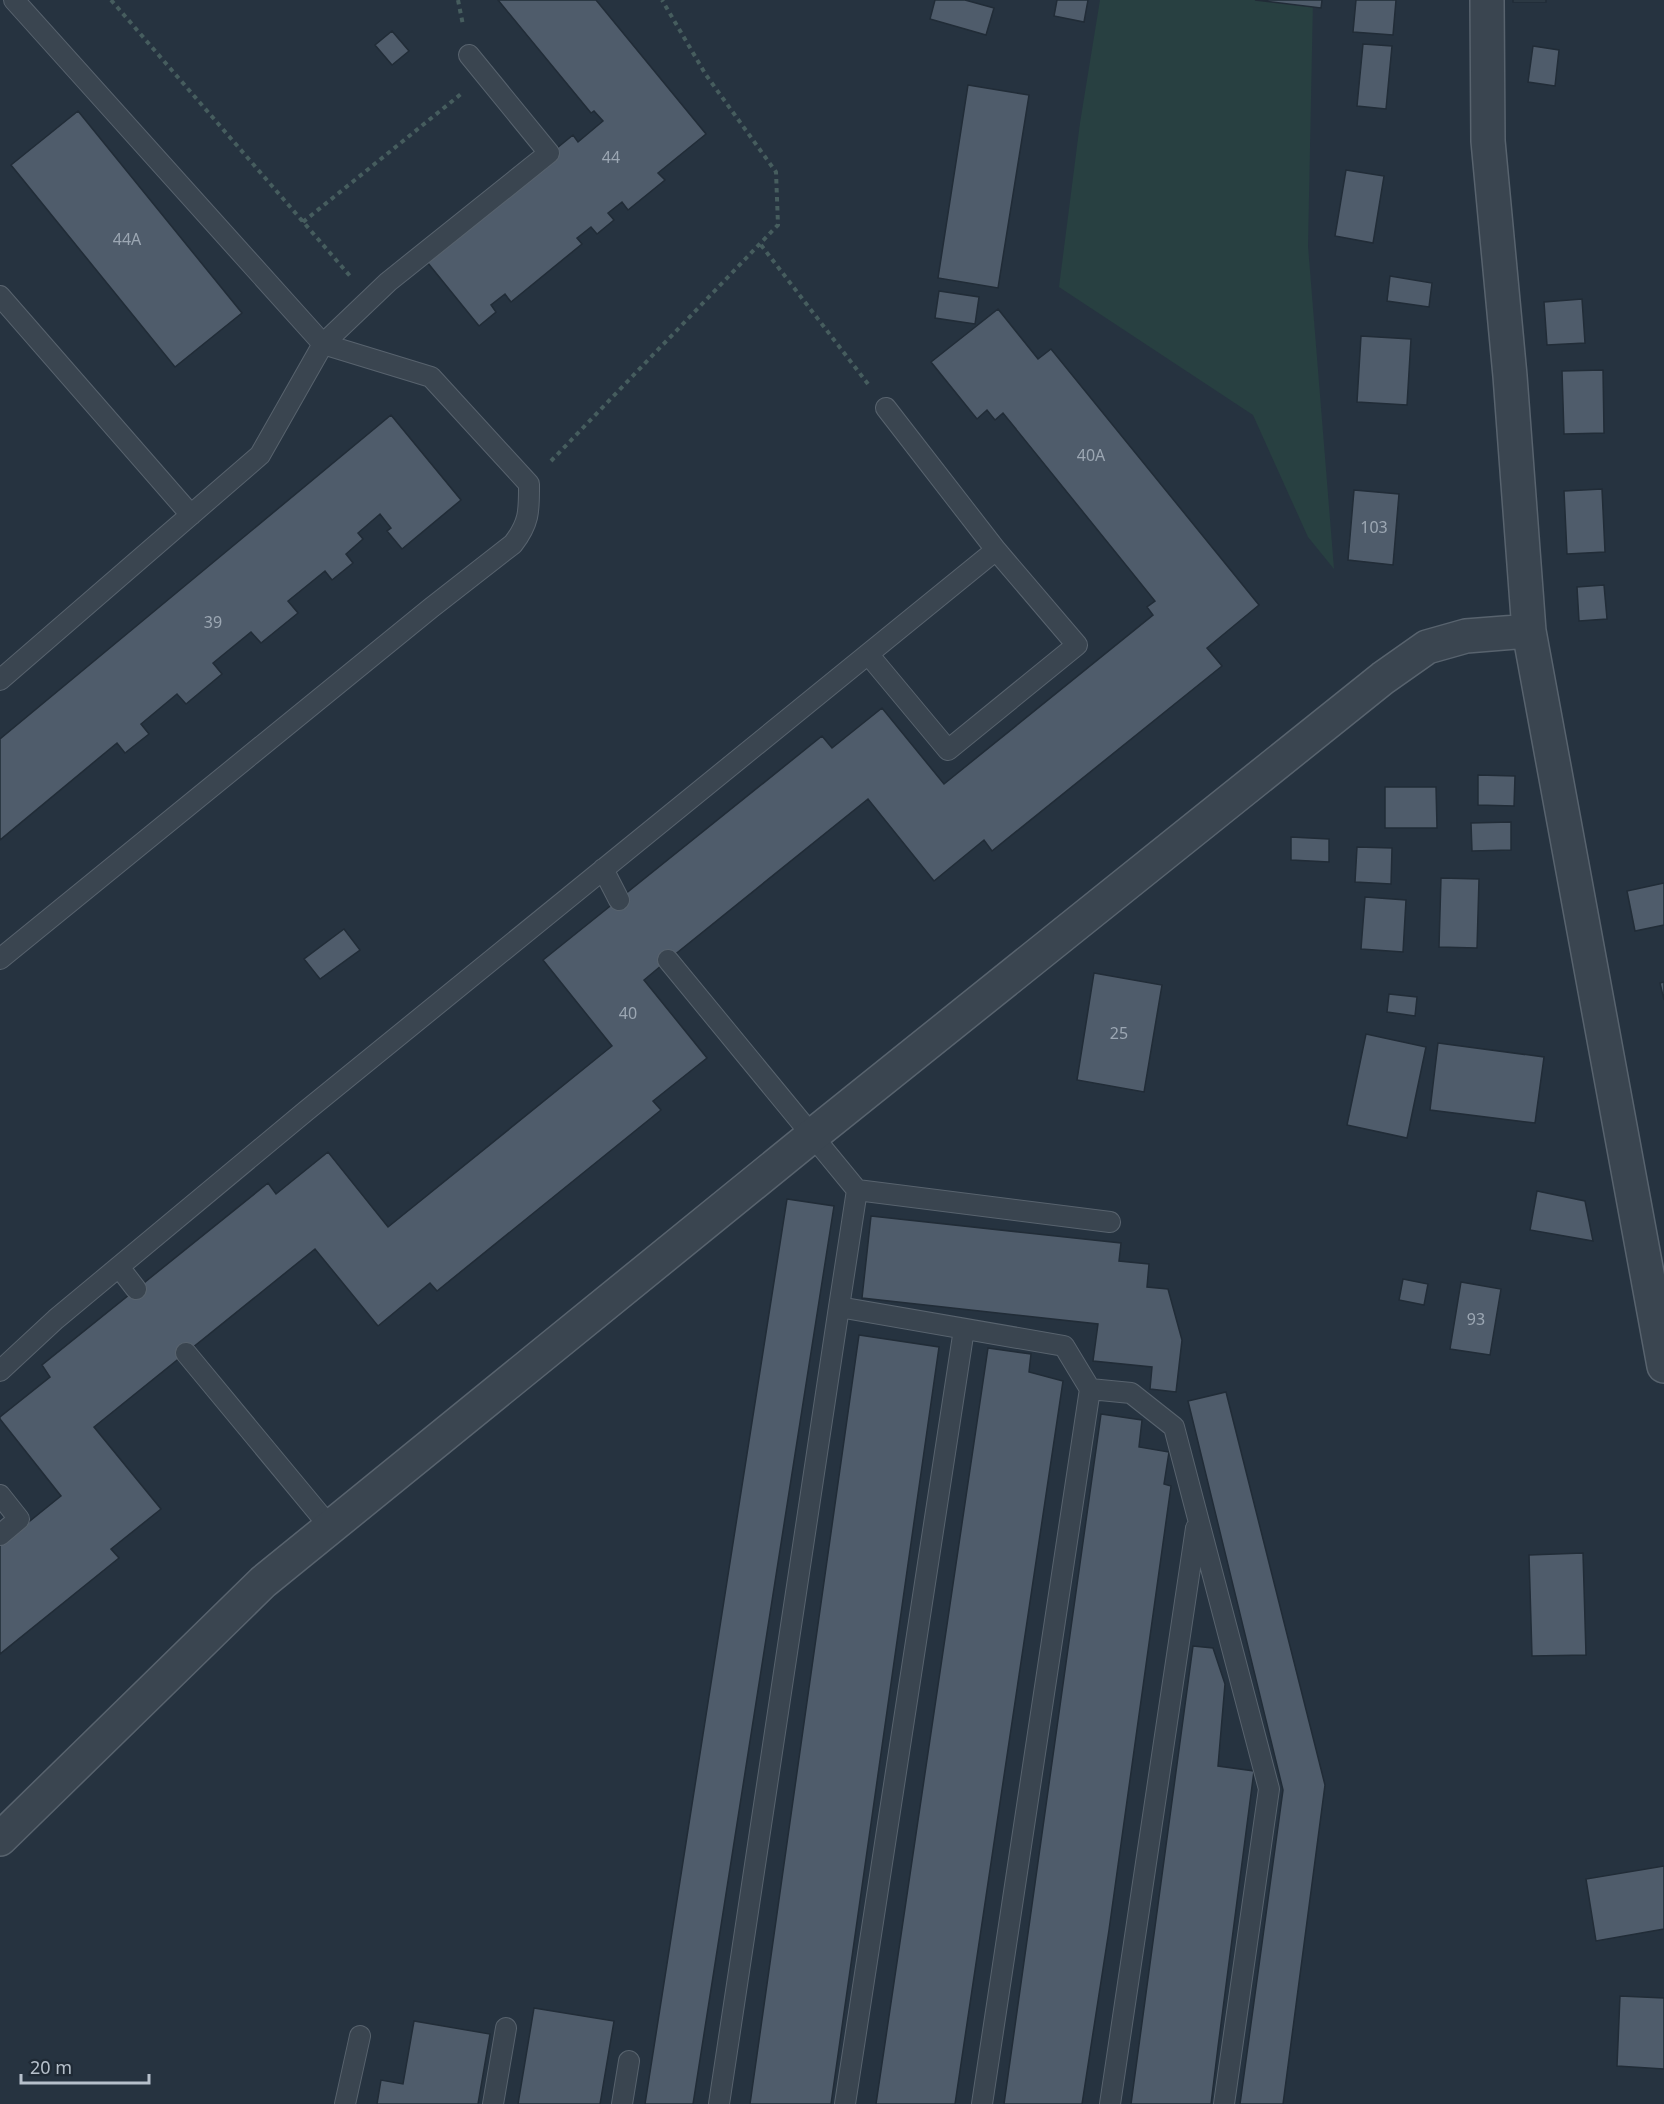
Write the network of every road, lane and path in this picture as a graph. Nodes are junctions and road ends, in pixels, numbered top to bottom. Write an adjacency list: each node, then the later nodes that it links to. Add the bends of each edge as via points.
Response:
1 (14, 0): 11 (lane)
2 (111, 0): 7 (path)
3 (662, 0): 8 (path, via 706,75 776,172 778,225)
4 (1487, 0): 16 (street, via 1488,141)
5 (469, 55): 6 (lane)
6 (485, 74): 7 (path); 10 (lane, via 549,153)
7 (303, 222): 10 (path)
8 (761, 244): 12 (path); 13 (path)
9 (0, 296): 14 (lane)
10 (370, 299): 11 (lane)
11 (323, 344): 13 (lane, via 431,377); 14 (lane, via 260,455)
12 (886, 408): 15 (lane)
13 (529, 484): 21 (lane, via 529,517 513,544)
14 (192, 514): 18 (lane)
15 (996, 550): 17 (lane); 17 (lane, via 1077,645 948,750)
16 (1529, 631): 23 (street, via 1466,636 1426,647); 31 (street)
17 (868, 654): 19 (lane)
18 (0, 680)
19 (603, 869): 20 (lane); 26 (lane)
20 (619, 900)
21 (0, 959)
22 (668, 960): 23 (lane)
23 (813, 1136): 24 (lane); 36 (street)
24 (857, 1190): 25 (lane); 28 (lane)
25 (1110, 1222)
26 (119, 1267): 27 (lane); 32 (lane)
27 (136, 1289)
28 (839, 1307): 29 (lane); 45 (lane)
29 (964, 1329): 33 (lane, via 1064,1346); 46 (lane)
30 (186, 1353): 36 (lane)
31 (1664, 1366)
32 (0, 1371)
33 (1090, 1389): 35 (lane, via 1131,1393 1174,1427); 47 (lane)
34 (0, 1495): 37 (lane, via 19,1519)
35 (1198, 1518): 48 (lane); 49 (lane, via 1269,1789)
36 (330, 1527): 38 (street, via 263,1582)
37 (0, 1535)
38 (0, 1839)
39 (506, 2028): 43 (lane)
40 (360, 2036): 42 (lane)
41 (629, 2061): 44 (lane)
42 (345, 2104)
43 (494, 2104)
44 (622, 2104)
45 (719, 2104)
46 (845, 2104)
47 (982, 2104)
48 (1110, 2104)
49 (1224, 2104)

